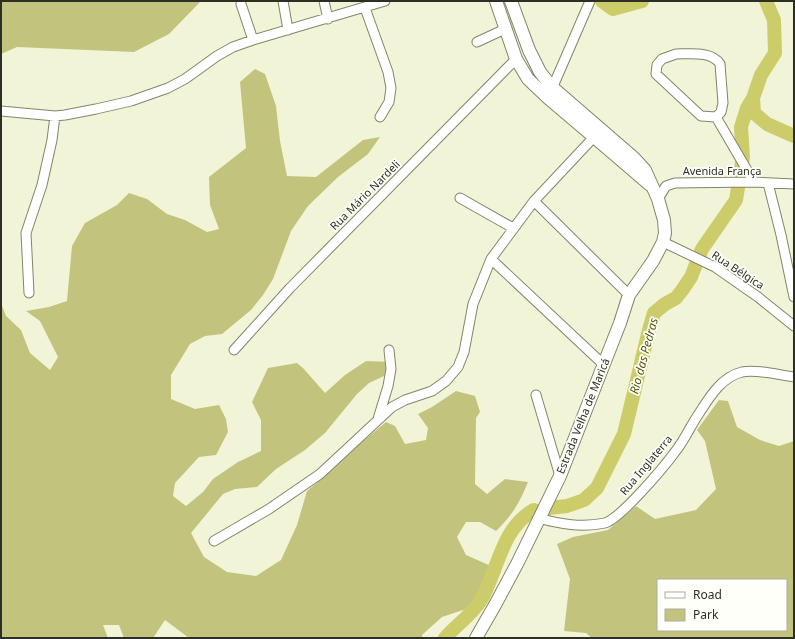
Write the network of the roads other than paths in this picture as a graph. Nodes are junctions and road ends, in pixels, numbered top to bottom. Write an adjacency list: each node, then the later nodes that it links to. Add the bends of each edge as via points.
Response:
1 (283, 1): 11 (street)
2 (324, 1): 9 (street)
3 (384, 1): 8 (street)
4 (496, 1): 10 (main road, Estrada Velha de Maricá)
5 (511, 1): 15 (main road, Estrada Velha de Maricá, via 529,50)
6 (241, 4): 12 (street)
7 (588, 4): 15 (street)
8 (365, 8): 9 (street); 18 (street, via 388,72 391,88 389,102)
9 (328, 19): 11 (street)
10 (506, 29): 13 (street); 14 (main road, Estrada Velha de Maricá)
11 (288, 30): 12 (street)
12 (253, 40): 17 (street, via 233,47 185,79 152,94 96,109)
13 (477, 42)
14 (516, 59): 15 (main road, Estrada Velha de Maricá, via 528,79); 34 (street, Rua Mário Nardeli, via 290,288)
15 (550, 93): 20 (main road, Estrada Velha de Maricá); 24 (main road, Estrada Velha de Maricá, via 634,158 645,170)
16 (1, 111): 17 (street)
17 (55, 116): 30 (street, via 42,185 26,233)
18 (380, 117)
19 (716, 117): 19 (street, via 701,116 656,74 657,65 662,59 676,54 713,56 717,59 720,64 723,103 721,112); 21 (street)
20 (594, 137): 24 (main road, Estrada Velha de Maricá); 26 (street)
21 (754, 182): 22 (street, Avenida França); 24 (street, Avenida França, via 675,182)
22 (768, 183): 23 (street, Avenida França); 32 (street)
23 (793, 184)
24 (656, 194): 28 (main road, Estrada Velha de Maricá, via 664,220 665,233)
25 (460, 198): 27 (street)
26 (534, 201): 27 (street); 31 (street)
27 (513, 228): 29 (street)
28 (662, 242): 31 (main road, Estrada Velha de Maricá, via 654,261); 33 (street, Rua Bélgica, via 715,267)
29 (491, 259): 36 (street); 39 (street, via 473,304 468,336 458,366 437,388 392,407)
30 (29, 293)
31 (629, 295): 36 (main road, Estrada Velha de Maricá)
32 (794, 297)
33 (794, 326)
34 (234, 350)
35 (389, 350): 39 (street, via 391,369)
36 (604, 365): 40 (main road, Estrada Velha de Maricá)
37 (794, 376): 41 (street, Rua Inglaterra, via 743,372 730,377 714,390 676,451 624,510 606,522 563,525)
38 (536, 395): 40 (street)
39 (378, 420): 42 (street, via 320,474 269,509)
40 (560, 476): 41 (main road, Estrada Velha de Maricá)
41 (538, 518): 43 (main road, Estrada Velha de Maricá, via 496,605)
42 (214, 541)
43 (476, 638)

